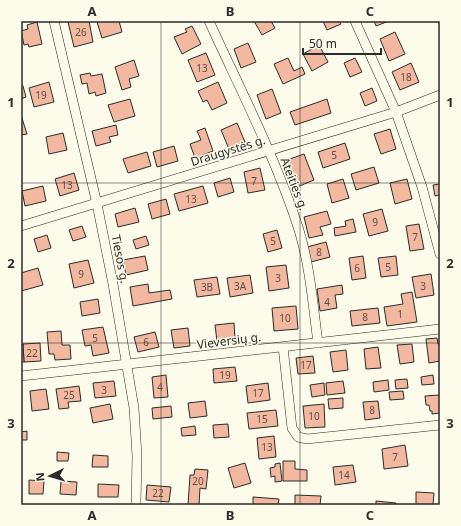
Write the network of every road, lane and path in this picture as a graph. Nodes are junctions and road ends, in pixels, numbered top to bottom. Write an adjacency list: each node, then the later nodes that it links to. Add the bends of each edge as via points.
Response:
1 (54, 21): 7 (street, Tiesos g.)
2 (209, 21): 6 (street, Ateities g.)
3 (355, 21): 5 (street)
4 (440, 95): 5 (street, Draugystės g.)
5 (396, 112): 6 (street, Draugystės g.); 9 (street, via 422,187)
6 (268, 152): 7 (street, Draugystės g.); 11 (street, Ateities g., via 299,230 308,268)
7 (97, 204): 8 (street, Draugystės g.); 13 (street, Tiesos g.)
8 (21, 226)
9 (440, 254)
10 (440, 329): 11 (street, Vieversių g.)
11 (318, 343): 12 (street, Vieversių g.)
12 (284, 347): 13 (street, Vieversių g.); 15 (street, via 292,428 298,437 307,439)
13 (127, 365): 14 (street, Vieversių g.); 16 (street, Tiesos g., via 134,408 137,456)
14 (21, 376)
15 (440, 425)
16 (136, 505)

